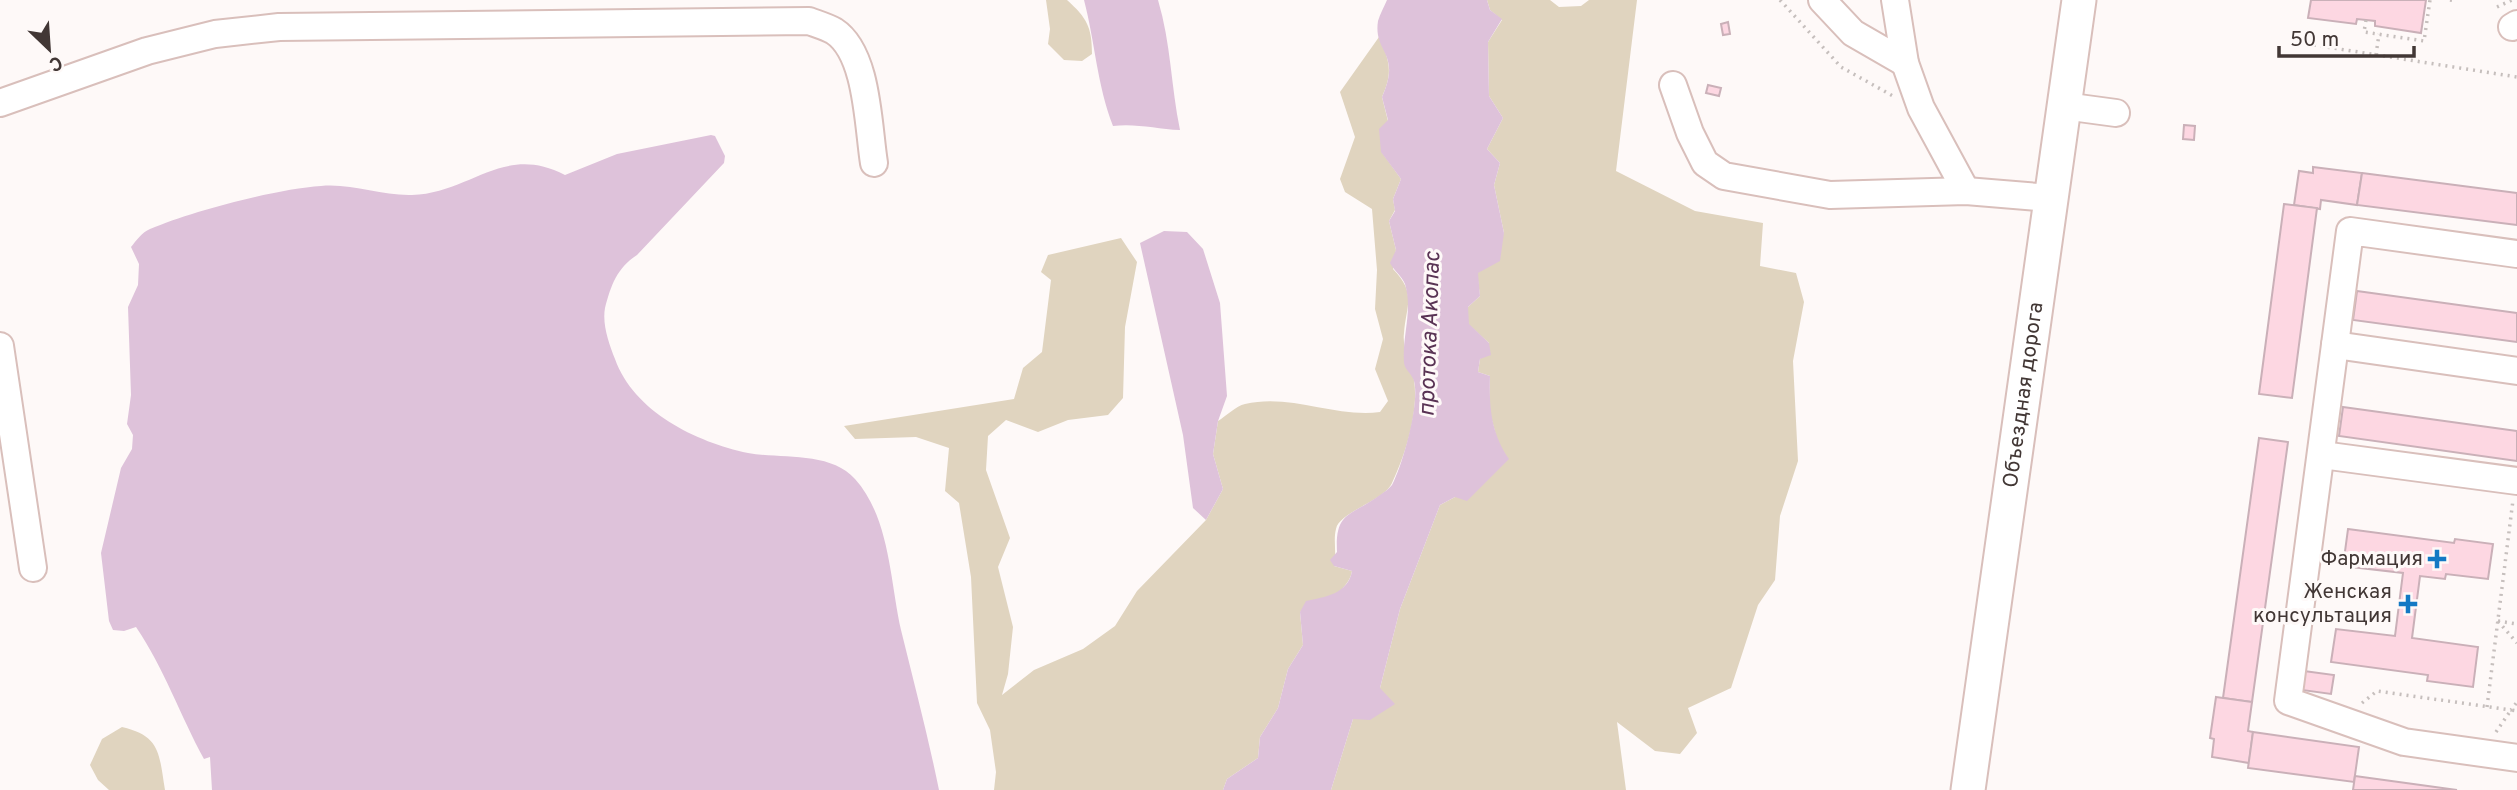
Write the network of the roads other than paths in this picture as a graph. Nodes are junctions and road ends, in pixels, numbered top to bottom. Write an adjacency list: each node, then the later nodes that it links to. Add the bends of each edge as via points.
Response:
1 (1822, 0): 4 (lane, via 1853,33)
2 (1895, 0): 4 (lane)
3 (2079, 0): 7 (main road, Объездная дорога)
4 (1905, 63): 10 (lane, via 1921,108)
5 (1673, 85): 10 (lane, via 1705,163 1724,176 1830,195)
6 (0, 103): 9 (lane, via 147,51 215,34 279,27 809,21 834,31 849,45 860,69)
7 (2064, 106): 8 (lane); 11 (main road, Объездная дорога)
8 (2116, 113)
9 (874, 163)
10 (1966, 191): 11 (lane)
11 (2051, 198): 20 (main road, Объездная дорога)
12 (2517, 254): 13 (lane, via 2350,230)
13 (2336, 345): 15 (lane); 16 (lane)
14 (0, 346): 18 (lane)
15 (2517, 371)
16 (2322, 456): 17 (lane); 19 (lane, via 2288,701 2404,742)
17 (2516, 481)
18 (33, 568)
19 (2517, 758)
20 (1968, 790)

